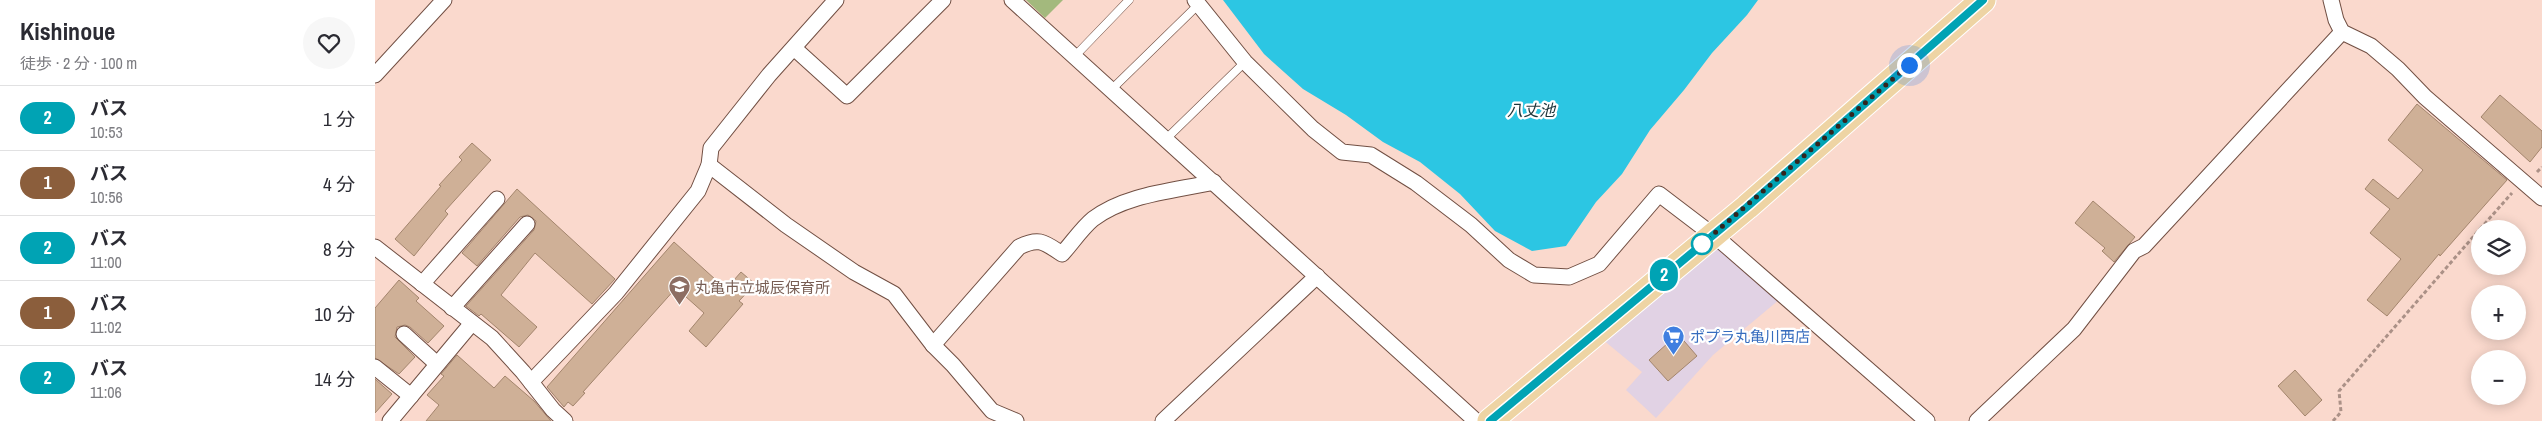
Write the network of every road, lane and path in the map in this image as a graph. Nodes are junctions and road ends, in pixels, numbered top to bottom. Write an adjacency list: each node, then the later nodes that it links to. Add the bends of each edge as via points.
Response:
1 (444, 0): 13 (street)
2 (836, 0): 10 (street)
3 (943, 0): 10 (street, via 847,96)
4 (1012, 0): 11 (street)
5 (1129, 0): 11 (lane)
6 (1983, 0): 23 (main road)
7 (2331, 0): 9 (street)
8 (1197, 3): 12 (street); 14 (lane)
9 (2342, 32): 17 (street, via 2371,46); 43 (street, via 2144,246 2134,251 2074,328)
10 (794, 48): 16 (street, via 711,148)
11 (1075, 56): 14 (street)
12 (1245, 62): 15 (lane); 23 (street, via 1313,129 1342,152 1371,155 1416,183 1471,225 1509,260 1534,275 1569,277 1599,264 1659,194)
13 (375, 75)
14 (1112, 90): 15 (street)
15 (1167, 139): 18 (street)
16 (709, 165): 31 (street, via 786,225 854,272 894,294); 34 (street, via 698,191 616,293)
17 (2522, 181): 19 (street); 21 (path)
18 (1214, 182): 26 (street); 31 (street, via 1140,198 1106,211 1092,220 1062,254 1043,242 1032,240 1019,247)
19 (2541, 193)
20 (497, 199): 27 (street)
21 (2488, 220)
22 (527, 224): 28 (street)
23 (1713, 235): 41 (main road); 42 (street)
24 (2471, 239): 44 (path, via 2339,391 2341,412)
25 (375, 247): 27 (street)
26 (1317, 276): 39 (street); 40 (street)
27 (421, 284): 28 (street)
28 (452, 308): 29 (street)
29 (472, 322): 32 (street); 34 (street, via 492,338)
30 (404, 334): 32 (street)
31 (933, 345): 38 (street, via 992,410)
32 (437, 364): 35 (street)
33 (375, 367): 35 (street)
34 (531, 382): 37 (street)
35 (411, 396): 36 (street)
36 (390, 421)
37 (565, 421)
38 (1016, 421)
39 (1163, 421)
40 (1476, 421)
41 (1490, 421)
42 (1927, 421)
43 (1977, 421)
44 (2333, 421)

